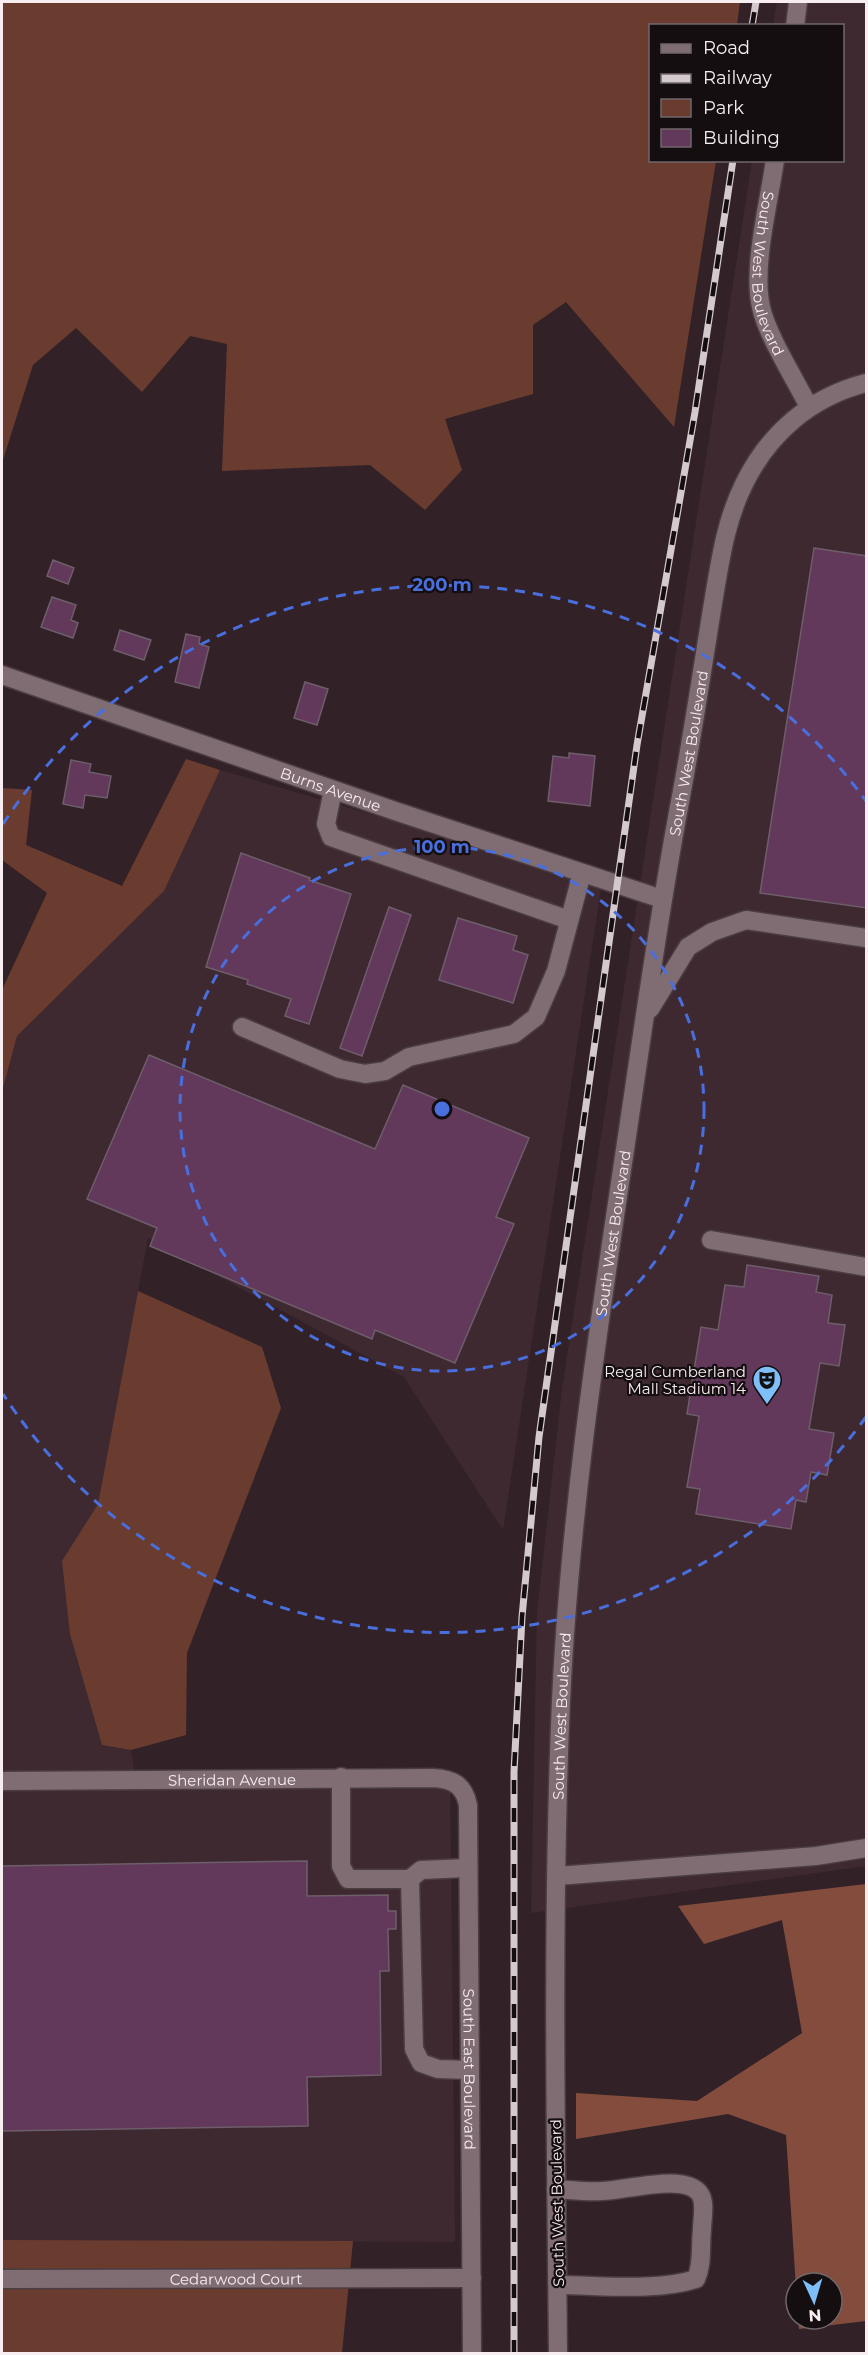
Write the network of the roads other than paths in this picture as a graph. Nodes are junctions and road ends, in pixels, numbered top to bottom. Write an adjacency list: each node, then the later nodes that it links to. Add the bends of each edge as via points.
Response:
1 (798, 2): 2 (street)
2 (795, 24)
3 (775, 162): 5 (street, South West Boulevard, via 760,257 759,297 768,326)
4 (867, 383): 5 (street)
5 (809, 407): 9 (street, South West Boulevard, via 781,431 753,467 731,516 718,571)
6 (2, 675): 7 (street, Burns Avenue)
7 (333, 790): 8 (street, Burns Avenue); 10 (street, via 326,824 331,837)
8 (582, 873): 9 (street, Burns Avenue); 10 (street)
9 (662, 898): 12 (street, South West Boulevard)
10 (569, 921): 13 (street, via 556,971 536,1017 514,1034 409,1057 385,1071 365,1074 340,1069)
11 (867, 938): 12 (street, via 747,920 712,932 688,947)
12 (645, 1018): 21 (street, South West Boulevard, via 579,1480 562,1695)
13 (242, 1027)
14 (711, 1240): 15 (street)
15 (867, 1267)
16 (341, 1777): 17 (street, Sheridan Avenue); 18 (street, Sheridan Avenue, via 433,1778); 22 (street, via 341,1866 348,1879)
17 (2, 1781)
18 (460, 1785): 20 (street, South East Boulevard, via 468,1806)
19 (867, 1848): 21 (street, via 816,1856)
20 (467, 1868): 22 (street, via 421,1870); 23 (street, South East Boulevard)
21 (557, 1876): 24 (street, South West Boulevard)
22 (410, 1879): 23 (street, via 414,2049 421,2063 438,2069)
23 (470, 2070): 26 (street, South East Boulevard)
24 (556, 2189): 27 (street, South West Boulevard); 27 (street, via 602,2192 680,2184 692,2186 700,2194 703,2207 700,2269 696,2279 665,2285)
25 (2, 2278): 26 (street, Cedarwood Court)
26 (472, 2278): 28 (street, South East Boulevard)
27 (558, 2285): 29 (street, South West Boulevard)
28 (472, 2354)
29 (558, 2354)

